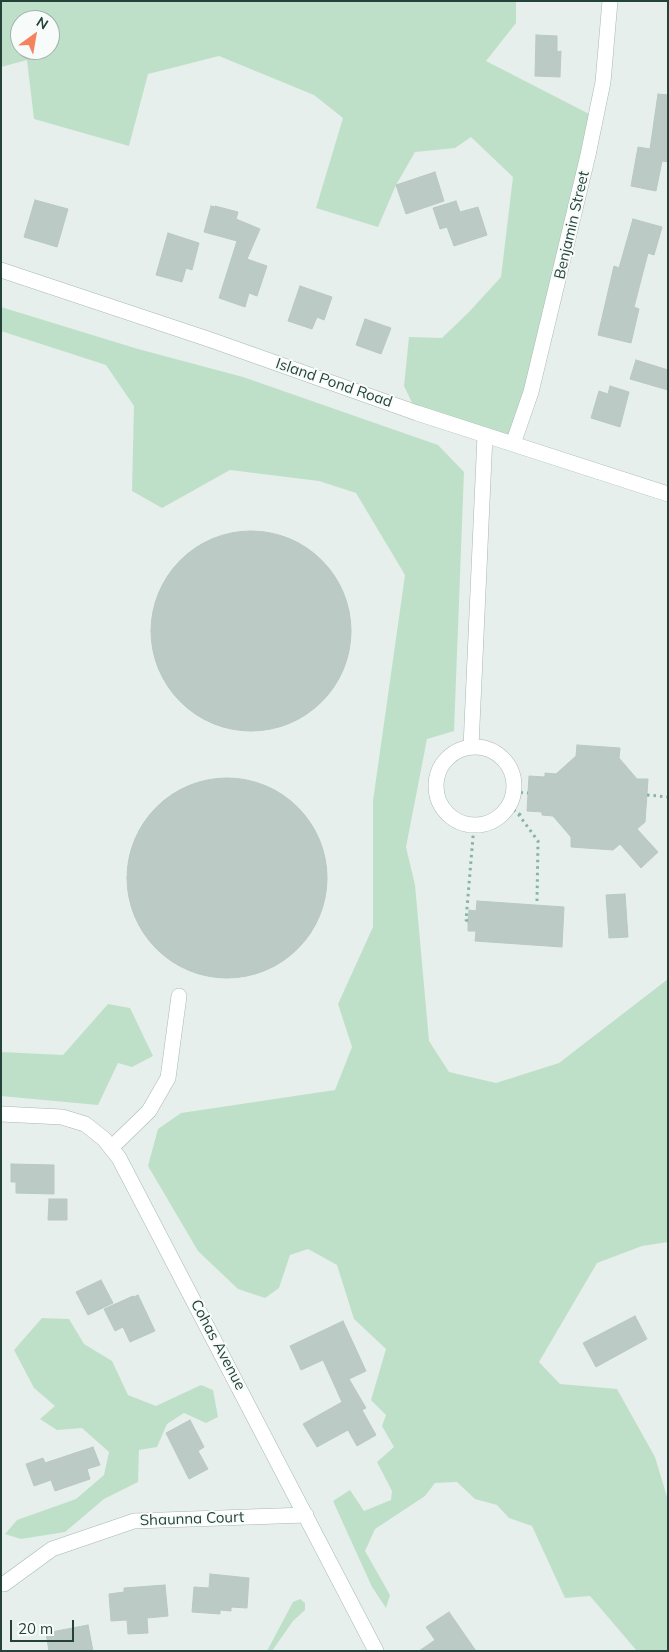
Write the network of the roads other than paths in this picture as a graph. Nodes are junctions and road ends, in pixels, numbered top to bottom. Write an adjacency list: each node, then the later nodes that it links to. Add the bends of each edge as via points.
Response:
1 (610, 1): 4 (street, Benjamin Street, via 603,82 588,155 531,392)
2 (1, 270): 3 (street, Island Pond Road)
3 (485, 435): 4 (street, Island Pond Road); 6 (street)
4 (513, 444): 5 (street, Island Pond Road)
5 (668, 494)
6 (471, 747): 6 (street, via 458,750 440,767 436,792 447,814 458,821 483,825 518,803 513,774 507,762 496,753)
7 (179, 996): 9 (street, via 168,1078 149,1111)
8 (1, 1114): 9 (street, Cohas Avenue, via 62,1117 85,1124)
9 (111, 1148): 10 (street, Cohas Avenue, via 131,1179)
10 (306, 1515): 11 (street, Shaunna Court, via 134,1521 52,1549); 12 (street, Cohas Avenue)
11 (4, 1584)
12 (376, 1651)

